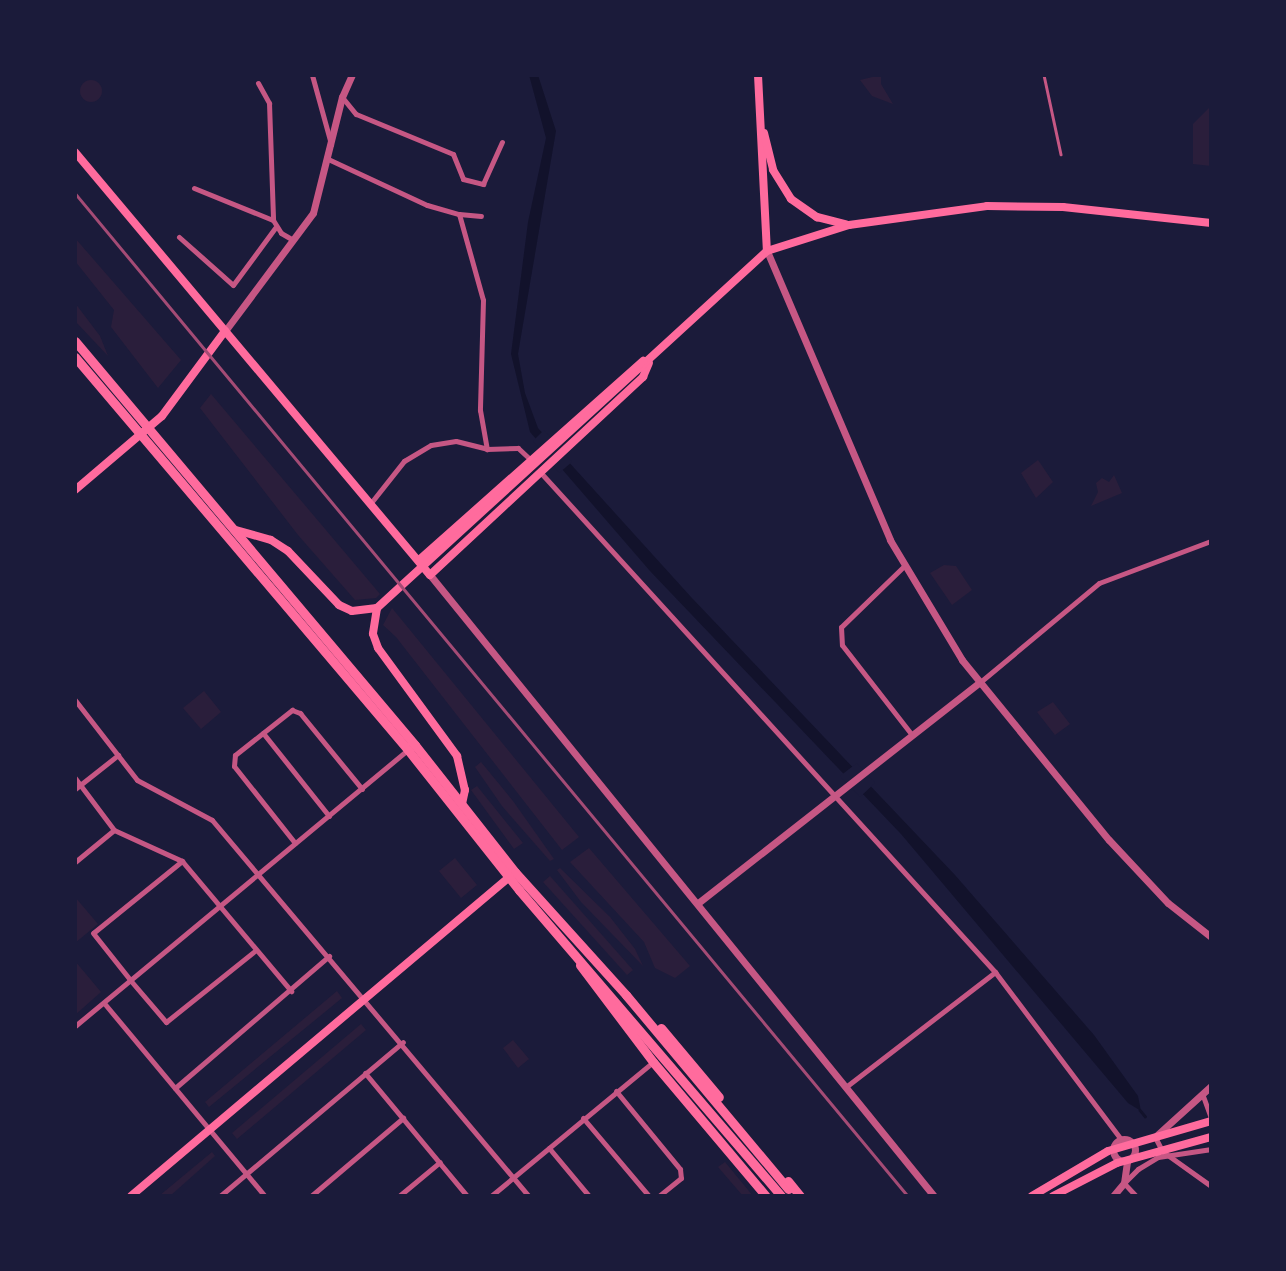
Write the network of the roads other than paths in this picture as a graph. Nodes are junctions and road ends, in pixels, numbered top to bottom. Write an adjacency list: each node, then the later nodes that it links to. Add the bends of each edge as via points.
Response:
1 (312, 75): 9 (street)
2 (352, 75): 6 (street)
3 (758, 75): 7 (main road)
4 (1044, 75): 11 (lane)
5 (258, 83): 16 (street, via 268,103)
6 (342, 97): 8 (street, via 356,114 453,154 463,179 482,184); 9 (street)
7 (759, 113): 18 (main road, via 773,170 791,199 817,217); 22 (main road)
8 (502, 142)
9 (331, 144): 12 (street)
10 (75, 152): 23 (main road)
11 (1061, 154)
12 (328, 159): 14 (street, via 427,205); 21 (street, via 316,207)
13 (194, 188): 16 (street)
14 (459, 214): 15 (street); 29 (street, via 483,300 480,410)
15 (481, 216)
16 (273, 220): 19 (street)
17 (1211, 223): 18 (main road, via 1063,207 987,206)
18 (849, 225): 22 (main road)
19 (275, 228): 20 (street, via 233,285); 21 (street)
20 (179, 237)
21 (293, 240): 23 (street)
22 (767, 251): 26 (main road); 37 (street)
23 (225, 331): 27 (main road); 33 (main road)
24 (75, 341): 27 (main road)
25 (75, 357): 28 (main road)
26 (652, 357): 30 (main road, via 636,364); 31 (main road, via 643,377); 39 (main road)
27 (150, 426): 28 (main road); 34 (main road)
28 (140, 434): 32 (main road); 44 (main road)
29 (487, 449): 30 (street, via 518,448); 33 (street, via 456,441 431,445 404,461)
30 (534, 458): 36 (main road)
31 (544, 470): 38 (main road); 49 (street)
32 (75, 490)
33 (370, 504): 36 (main road)
34 (236, 530): 39 (main road, via 271,540 339,605 352,611); 50 (main road)
35 (1211, 541): 40 (street, via 1098,583)
36 (419, 560): 38 (main road)
37 (903, 567): 40 (street); 43 (street, via 841,627 842,645)
38 (430, 575): 58 (street)
39 (377, 608): 50 (main road, via 373,634 378,648 457,756 465,790)
40 (979, 683): 43 (street); 60 (street, via 1109,839 1168,903)
41 (75, 700): 45 (street)
42 (262, 733): 48 (street, via 292,710 300,713); 51 (street); 53 (street, via 235,755 234,766)
43 (912, 735): 49 (street)
44 (408, 750): 48 (street); 57 (main road)
45 (118, 755): 47 (street); 56 (street, via 153,791 212,820)
46 (75, 778): 47 (street)
47 (78, 787): 52 (street)
48 (362, 789): 51 (street)
49 (834, 798): 58 (street); 64 (street)
50 (462, 804): 57 (main road)
51 (329, 816): 53 (street)
52 (114, 830): 54 (street); 55 (street)
53 (295, 843): 56 (street)
54 (182, 861): 59 (street); 65 (street, via 93,933)
55 (75, 862)
56 (258, 874): 59 (street); 63 (street)
57 (511, 874): 62 (main road); 67 (main road)
58 (698, 903): 73 (street)
59 (220, 905): 61 (street); 65 (street)
60 (1211, 937)
61 (256, 950): 65 (street, via 166,1022); 66 (street)
62 (577, 950): 71 (main road, via 585,976); 95 (main road); 108 (main road, via 592,953 675,1044)
63 (329, 956): 66 (street); 67 (street)
64 (995, 972): 73 (street); 84 (street)
65 (131, 981): 68 (street)
66 (291, 991): 75 (street)
67 (365, 999): 70 (street); 81 (main road)
68 (104, 1003): 69 (street); 75 (street)
69 (75, 1026)
70 (403, 1042): 72 (street); 92 (street)
71 (653, 1062): 76 (street); 107 (main road)
72 (365, 1073): 78 (street); 91 (street)
73 (847, 1086): 109 (street)
74 (1211, 1086): 77 (street)
75 (175, 1088): 81 (street)
76 (617, 1091): 79 (street); 106 (street, via 680,1169 681,1178)
77 (1203, 1096): 80 (street); 82 (street)
78 (402, 1118): 90 (street); 99 (street)
79 (583, 1118): 86 (street); 105 (street)
80 (1211, 1119): 110 (main road, via 1108,1151)
81 (209, 1130): 91 (street); 96 (main road)
82 (1155, 1137): 85 (street); 88 (street)
83 (1211, 1138): 111 (main road, via 1117,1163)
84 (1121, 1139): 85 (street); 89 (street, via 1113,1151 1119,1160)
85 (1133, 1144): 89 (street, via 1135,1154)
86 (549, 1148): 92 (street); 104 (street)
87 (1211, 1149): 88 (street)
88 (1168, 1155): 93 (street, via 1138,1169); 94 (street)
89 (1127, 1161): 93 (street)
90 (440, 1162): 100 (street); 101 (street)
91 (246, 1174): 97 (street); 98 (street)
92 (513, 1177): 102 (street); 103 (street)
93 (1124, 1183): 112 (street); 113 (street)
94 (1211, 1186)
95 (784, 1192)
96 (131, 1196)
97 (220, 1196)
98 (265, 1196)
99 (311, 1196)
100 (399, 1196)
101 (467, 1196)
102 (491, 1196)
103 (528, 1196)
104 (589, 1196)
105 (649, 1196)
106 (659, 1196)
107 (766, 1196)
108 (800, 1196)
109 (934, 1196)
110 (1032, 1196)
111 (1053, 1196)
112 (1113, 1196)
113 (1136, 1196)

